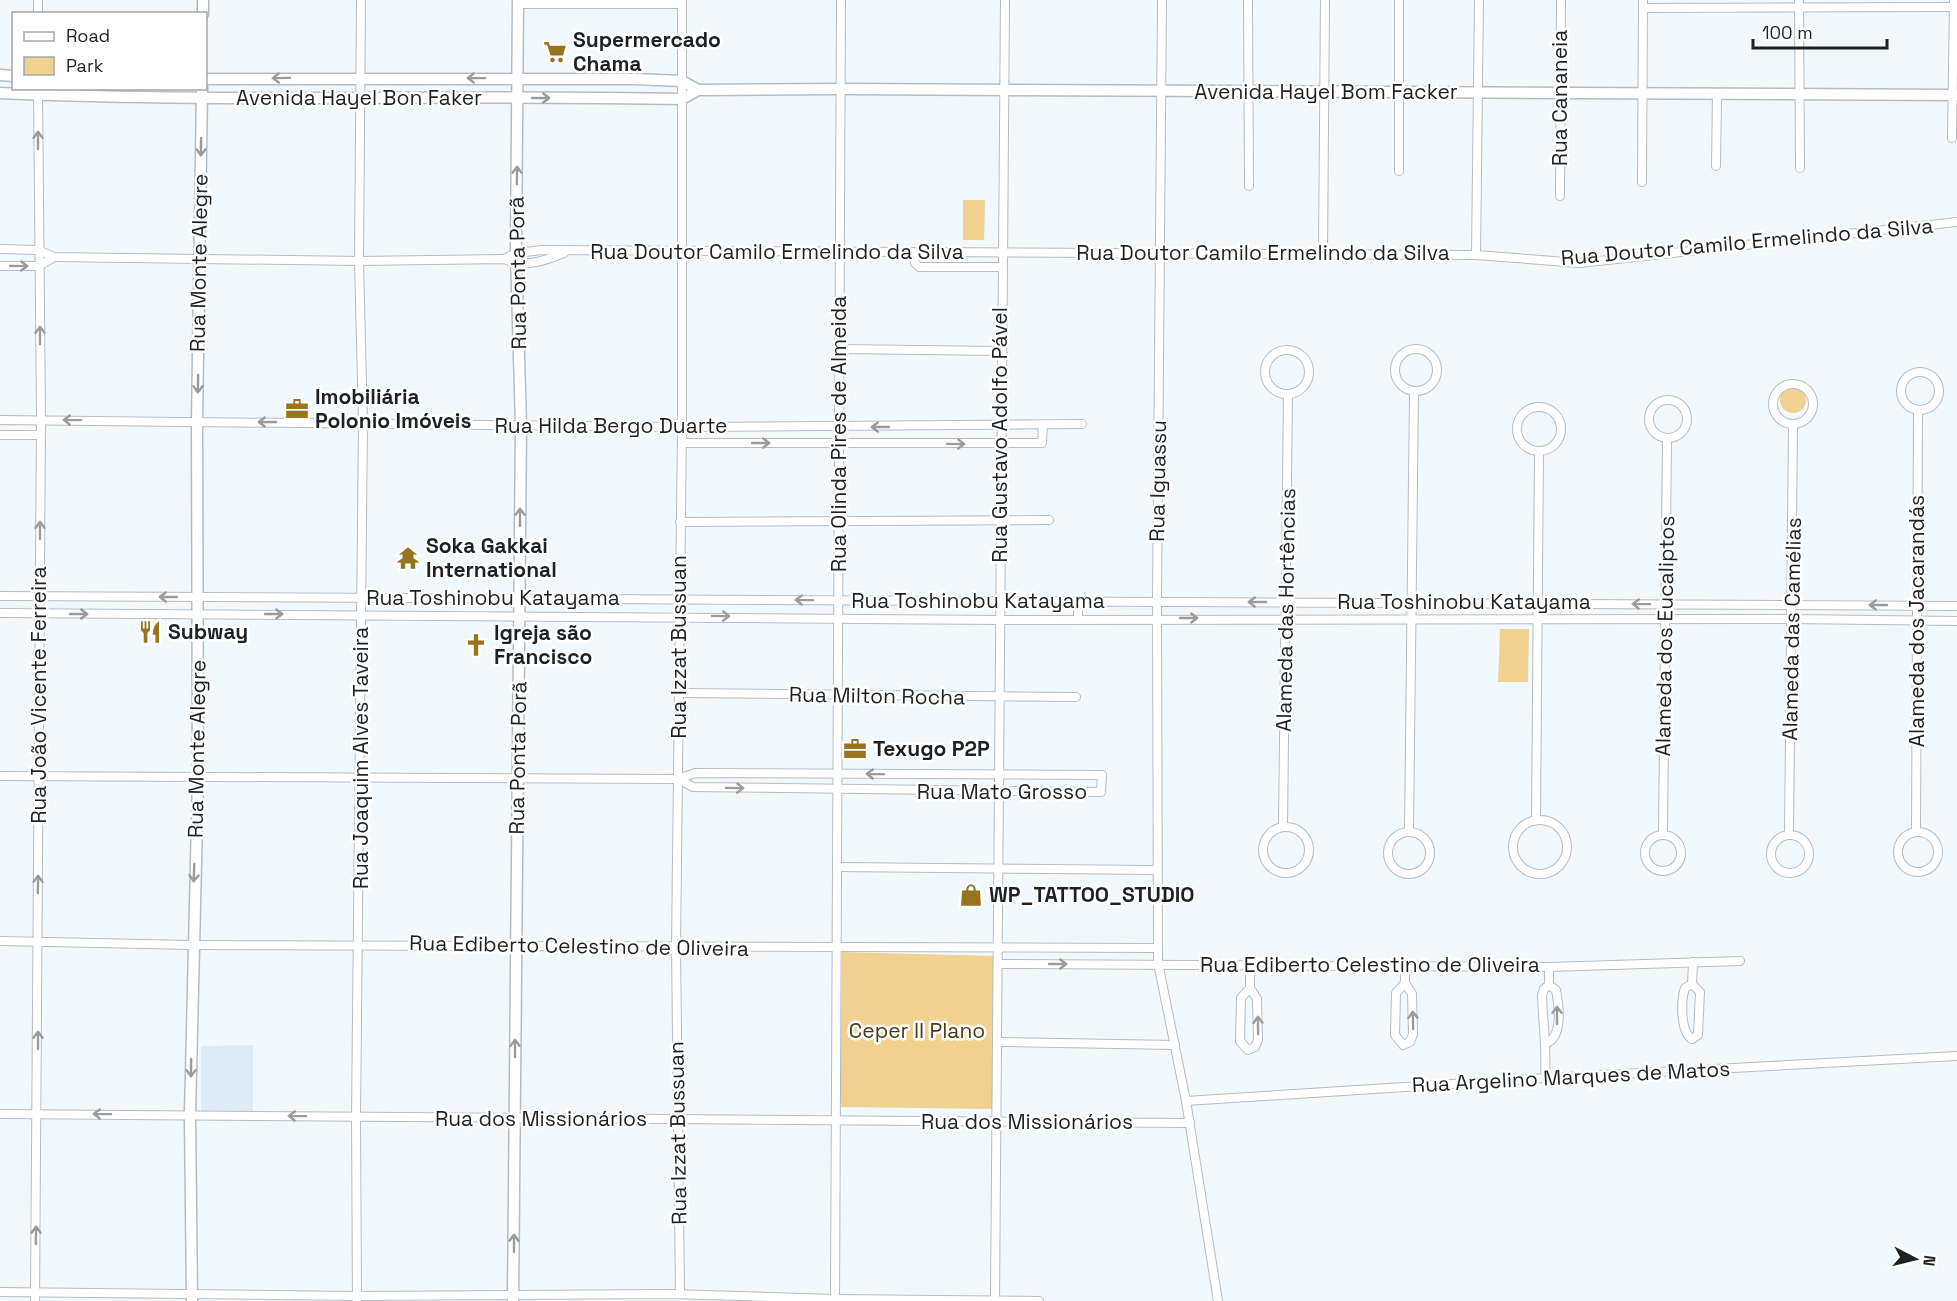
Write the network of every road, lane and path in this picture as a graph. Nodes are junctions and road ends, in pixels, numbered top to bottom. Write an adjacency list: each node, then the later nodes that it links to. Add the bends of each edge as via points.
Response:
1 (361, 0): 15 (street, Rua Joaquim Alves Taveira)
2 (841, 0): 19 (street, Rua Olinda Pires de Almeida)
3 (1005, 0): 21 (street, Rua Gustavo Adolfo Pável)
4 (1162, 0): 24 (street, Rua Iguassu)
5 (1248, 0): 22 (street)
6 (1325, 0): 25 (street)
7 (1400, 0): 30 (street)
8 (1479, 0): 26 (street)
9 (1561, 0): 27 (street, Rua Cananeia)
10 (518, 2): 11 (street); 17 (street, Rua Ponta Porã)
11 (682, 2): 18 (street, Rua Izzat Bussuan)
12 (1799, 3): 13 (street); 14 (street); 33 (street)
13 (1643, 4): 31 (street)
14 (1954, 4): 34 (street)
15 (360, 77): 16 (street, one-way to 16); 17 (street, one-way to 15); 35 (street, Rua Joaquim Alves Taveira)
16 (207, 79)
17 (518, 79): 18 (street); 36 (street, Rua Ponta Porã)
18 (682, 81): 20 (street, Avenida Hayel Bom Facker); 37 (street, Rua Izzat Bussuan)
19 (842, 89): 20 (street, Avenida Hayel Bom Facker); 21 (street, Avenida Hayel Bom Facker); 52 (street, Rua Olinda Pires de Almeida)
20 (698, 90): 37 (street, Avenida Hayel Bom Facker)
21 (1004, 90): 24 (street, Avenida Hayel Bom Facker); 50 (street, Rua Gustavo Adolfo Pável)
22 (1249, 91): 24 (street, Avenida Hayel Bom Facker); 25 (street, Avenida Hayel Bom Facker); 43 (street)
23 (38, 92): 28 (street, Avenida Hayel Bon Faker); 29 (street, Avenida Hayel Bon Faker); 47 (street, Rua João Vicente Ferreira, one-way to 23)
24 (1162, 92): 51 (street, Rua Iguassu)
25 (1325, 92): 30 (street, Avenida Hayel Bom Facker); 53 (street)
26 (1480, 92): 27 (street, Avenida Hayel Bom Facker); 30 (street, Avenida Hayel Bom Facker); 54 (street)
27 (1560, 92): 31 (street, Avenida Hayel Bom Facker); 44 (street, Rua Cananeia)
28 (0, 93)
29 (202, 93): 35 (street, Avenida Hayel Bon Faker); 56 (street, Rua Monte Alegre, one-way to 56)
30 (1398, 94): 41 (street)
31 (1644, 94): 32 (street, Avenida Hayel Bom Facker); 42 (street)
32 (1717, 94): 33 (street, Avenida Hayel Bom Facker); 39 (street)
33 (1800, 94): 34 (street, Avenida Hayel Bom Facker); 40 (street)
34 (1956, 95): 38 (street)
35 (360, 96): 36 (street, Avenida Hayel Bon Faker); 58 (street, Rua Joaquim Alves Taveira)
36 (518, 98): 37 (street, Avenida Hayel Bon Faker, one-way to 37); 57 (street, Rua Ponta Porã, one-way to 36)
37 (682, 99): 48 (street, Rua Izzat Bussuan)
38 (1952, 138)
39 (1716, 166)
40 (1800, 168)
41 (1399, 171)
42 (1642, 182)
43 (1249, 186)
44 (1560, 196)
45 (1957, 222): 54 (street, Rua Doutor Camilo Ermelindo da Silva, via 1580,263)
46 (0, 249): 47 (street)
47 (38, 250): 55 (street); 60 (street, Rua João Vicente Ferreira)
48 (682, 250): 52 (street, Rua Doutor Camilo Ermelindo da Silva); 57 (street, Rua Doutor Camilo Ermelindo da Silva, via 566,252 544,262); 76 (street, Rua Izzat Bussuan)
49 (913, 252): 50 (street, Rua Doutor Camilo Ermelindo da Silva); 52 (street, Rua Doutor Camilo Ermelindo da Silva); 61 (street, via 919,267)
50 (1002, 252): 51 (street, Rua Doutor Camilo Ermelindo da Silva); 61 (street, Rua Gustavo Adolfo Pável)
51 (1160, 252): 53 (street, Rua Doutor Camilo Ermelindo da Silva); 98 (street, Rua Iguassu)
52 (839, 253): 62 (street, Rua Olinda Pires de Almeida)
53 (1323, 253): 54 (street, Rua Doutor Camilo Ermelindo da Silva)
54 (1476, 255)
55 (54, 257): 56 (street); 60 (street)
56 (199, 259): 58 (street); 69 (street, Rua Monte Alegre, one-way to 69)
57 (516, 259): 58 (street); 73 (street, Rua Ponta Porã)
58 (358, 261): 70 (street, Rua Joaquim Alves Taveira)
59 (0, 266): 60 (street, one-way to 60)
60 (39, 266): 68 (street, Rua João Vicente Ferreira, one-way to 60)
61 (1001, 267): 63 (street, Rua Gustavo Adolfo Pável)
62 (838, 349): 63 (street); 77 (street, Rua Olinda Pires de Almeida)
63 (1000, 351): 75 (street, Rua Gustavo Adolfo Pável)
64 (1414, 391): 64 (street, via 1432,384 1437,372 1430,354 1417,349 1404,353 1396,365 1401,385); 100 (street)
65 (1288, 394): 65 (street, via 1302,388 1308,375 1305,361 1287,350 1274,354 1265,373 1270,386); 99 (street, Alameda das Hortências)
66 (1918, 411): 66 (street, via 1931,408 1940,391 1935,378 1924,372 1907,377 1901,388 1903,400); 104 (street, Alameda dos Jacarandás)
67 (0, 420): 68 (street, Rua Hilda Bergo Duarte)
68 (41, 420): 69 (street, Rua Hilda Bergo Duarte, one-way to 68); 79 (street, Rua João Vicente Ferreira)
69 (197, 422): 70 (street, Rua Hilda Bergo Duarte, one-way to 69); 92 (street, Rua Monte Alegre)
70 (363, 423): 73 (street, Rua Hilda Bergo Duarte); 90 (street, Rua Joaquim Alves Taveira)
71 (1082, 424): 74 (street, Rua Hilda Bergo Duarte)
72 (1793, 424): 72 (street, via 1809,416 1813,404 1804,387 1791,384 1780,390 1774,408 1781,420); 103 (street, Alameda das Camélias)
73 (521, 425): 76 (street, Rua Hilda Bergo Duarte); 93 (street, Rua Ponta Porã, one-way to 73)
74 (1043, 425): 75 (street, Rua Hilda Bergo Duarte); 83 (street, Rua Hilda Bergo Duarte, via 1042,443)
75 (1002, 426): 77 (street, Rua Hilda Bergo Duarte, one-way to 77); 83 (street, Rua Gustavo Adolfo Pável)
76 (682, 427): 77 (street, Rua Hilda Bergo Duarte); 82 (street, Rua Izzat Bussuan)
77 (837, 427): 81 (street, Rua Olinda Pires de Almeida)
78 (0, 435): 79 (street)
79 (40, 435): 91 (street, Rua João Vicente Ferreira, one-way to 79)
80 (1667, 439): 80 (street, via 1680,434 1687,417 1681,405 1669,400 1657,403 1648,418 1656,435); 102 (street, Alameda dos Eucaliptos)
81 (837, 442): 82 (street, Rua Hilda Bergo Duarte, one-way to 81); 83 (street, Rua Hilda Bergo Duarte, one-way to 83); 88 (street, Rua Olinda Pires de Almeida)
82 (682, 443): 87 (street, Rua Izzat Bussuan)
83 (1002, 444): 86 (street, Rua Gustavo Adolfo Pável)
84 (1539, 452): 84 (street, via 1553,447 1561,434 1555,414 1535,408 1523,415 1518,435 1526,447); 101 (street)
85 (1049, 520): 86 (street)
86 (1000, 521): 88 (street); 96 (street, Rua Gustavo Adolfo Pável)
87 (680, 522): 88 (street); 94 (street, Rua Izzat Bussuan)
88 (838, 523): 95 (street, Rua Olinda Pires de Almeida)
89 (0, 596): 91 (street, Rua Toshinobu Katayama)
90 (361, 596): 92 (street, Rua Toshinobu Katayama); 93 (street, Rua Toshinobu Katayama); 109 (street, Rua Joaquim Alves Taveira)
91 (39, 597): 92 (street, Rua Toshinobu Katayama, one-way to 91); 107 (street, Rua João Vicente Ferreira)
92 (198, 597): 108 (street, Rua Monte Alegre)
93 (520, 599): 94 (street, Rua Toshinobu Katayama); 110 (street, Rua Ponta Porã)
94 (679, 599): 95 (street, Rua Toshinobu Katayama, one-way to 94); 111 (street, Rua Izzat Bussuan)
95 (839, 601): 96 (street, Rua Toshinobu Katayama); 112 (street, Rua Olinda Pires de Almeida)
96 (1000, 601): 97 (street, Rua Toshinobu Katayama); 120 (street, Rua Gustavo Adolfo Pável)
97 (1078, 601): 98 (street, Rua Toshinobu Katayama); 116 (street)
98 (1157, 601): 99 (street, Rua Toshinobu Katayama, one-way to 98); 113 (street, Rua Iguassu)
99 (1287, 602): 100 (street, Rua Toshinobu Katayama); 117 (street, Alameda das Hortências)
100 (1413, 602): 101 (street, Rua Toshinobu Katayama); 114 (street)
101 (1539, 602): 102 (street, Rua Toshinobu Katayama, one-way to 101); 115 (street)
102 (1666, 604): 103 (street, Rua Toshinobu Katayama); 118 (street, Alameda dos Eucaliptos)
103 (1792, 605): 104 (street, Rua Toshinobu Katayama, one-way to 103); 119 (street, Alameda das Camélias)
104 (1917, 606): 105 (street, Rua Toshinobu Katayama); 121 (street, Alameda dos Jacarandás)
105 (1957, 606)
106 (0, 613): 107 (street, Rua Toshinobu Katayama)
107 (39, 614): 108 (street, Rua Toshinobu Katayama, one-way to 108); 130 (street, Rua João Vicente Ferreira)
108 (199, 614): 109 (street, Rua Toshinobu Katayama, one-way to 109); 131 (street, Rua Monte Alegre)
109 (362, 615): 110 (street, Rua Toshinobu Katayama); 132 (street, Rua Joaquim Alves Taveira)
110 (520, 616): 111 (street, Rua Toshinobu Katayama); 134 (street, Rua Ponta Porã)
111 (679, 616): 112 (street, Rua Toshinobu Katayama, one-way to 112); 123 (street, Rua Izzat Bussuan)
112 (839, 617): 120 (street, Rua Toshinobu Katayama); 124 (street, Rua Olinda Pires de Almeida)
113 (1157, 618): 116 (street, Rua Toshinobu Katayama); 117 (street, Rua Toshinobu Katayama, one-way to 117); 145 (street, Rua Iguassu)
114 (1413, 618): 115 (street, Rua Toshinobu Katayama); 117 (street, Rua Toshinobu Katayama); 139 (street)
115 (1539, 618): 118 (street, Rua Toshinobu Katayama); 137 (street)
116 (1078, 619): 120 (street, Rua Toshinobu Katayama)
117 (1287, 619): 138 (street, Alameda das Hortências)
118 (1666, 619): 119 (street, Rua Toshinobu Katayama); 141 (street, Alameda dos Eucaliptos)
119 (1793, 619): 121 (street, Rua Toshinobu Katayama); 142 (street, Alameda das Camélias)
120 (1000, 620): 125 (street, Rua Gustavo Adolfo Pável)
121 (1917, 621): 122 (street, Rua Toshinobu Katayama); 140 (street, Alameda dos Jacarandás)
122 (1957, 621)
123 (679, 693): 124 (street, Rua Milton Rocha); 133 (street, Rua Izzat Bussuan)
124 (839, 696): 125 (street, Rua Milton Rocha); 127 (street, Rua Olinda Pires de Almeida)
125 (1001, 697): 126 (street, Rua Milton Rocha); 128 (street, Rua Gustavo Adolfo Pável)
126 (1076, 697)
127 (839, 773): 128 (street, Rua Mato Grosso, one-way to 127); 133 (street, Rua Mato Grosso, via 695,773); 135 (street, Rua Olinda Pires de Almeida)
128 (1000, 775): 136 (street, Rua Gustavo Adolfo Pável); 136 (street, Rua Mato Grosso, via 1102,775 1101,792)
129 (0, 777): 130 (street, Rua Mato Grosso)
130 (39, 777): 131 (street, Rua Mato Grosso); 147 (street, Rua João Vicente Ferreira, one-way to 130)
131 (198, 778): 132 (street, Rua Mato Grosso); 149 (street, Rua Monte Alegre, one-way to 149)
132 (361, 779): 134 (street, Rua Mato Grosso); 148 (street, Rua Joaquim Alves Taveira)
133 (678, 779): 134 (street, Rua Mato Grosso); 135 (street, Rua Mato Grosso, one-way to 135, via 693,787); 151 (street, Rua Izzat Bussuan)
134 (518, 780): 150 (street, Rua Ponta Porã)
135 (839, 790): 136 (street, Rua Mato Grosso); 143 (street, Rua Olinda Pires de Almeida)
136 (1000, 792): 144 (street, Rua Gustavo Adolfo Pável)
137 (1536, 820): 137 (street, via 1516,835 1514,851 1516,860 1528,871 1545,874 1561,865 1568,848 1566,838 1555,824)
138 (1283, 826): 138 (street, via 1269,834 1263,848 1268,863 1289,873 1302,866 1309,847 1303,834)
139 (1409, 832): 139 (street, via 1395,837 1388,849 1394,869 1408,875 1426,867 1431,854 1426,841)
140 (1916, 832): 140 (street, via 1903,840 1897,853 1899,862 1918,871 1933,865 1938,851 1932,837)
141 (1663, 833): 141 (street, via 1649,841 1644,854 1652,867 1664,871 1677,864 1682,851 1676,840)
142 (1789, 835): 142 (street, via 1776,841 1771,852 1775,865 1788,872 1803,867 1809,853 1803,840)
143 (838, 867): 144 (street); 152 (street, Rua Olinda Pires de Almeida)
144 (1000, 870): 145 (street); 154 (street, Rua Gustavo Adolfo Pável)
145 (1157, 870): 153 (street, Rua Iguassu)
146 (0, 941): 147 (street, Rua Ediberto Celestino de Oliveira)
147 (38, 942): 149 (street, Rua Ediberto Celestino de Oliveira); 172 (street, Rua João Vicente Ferreira, one-way to 147)
148 (360, 944): 149 (street, Rua Ediberto Celestino de Oliveira); 150 (street, Rua Ediberto Celestino de Oliveira); 175 (street, Rua Joaquim Alves Taveira)
149 (192, 945): 174 (street, Rua Monte Alegre, one-way to 174)
150 (515, 946): 151 (street, Rua Ediberto Celestino de Oliveira); 176 (street, Rua Ponta Porã, one-way to 150)
151 (676, 947): 152 (street, Rua Ediberto Celestino de Oliveira); 177 (street, Rua Izzat Bussuan)
152 (837, 948): 154 (street, Rua Ediberto Celestino de Oliveira); 179 (street, Rua Olinda Pires de Almeida)
153 (1158, 948): 154 (street, Rua Ediberto Celestino de Oliveira); 157 (street, Rua Iguassu)
154 (999, 949): 158 (street, Rua Gustavo Adolfo Pável)
155 (1740, 961): 156 (street, Rua Ediberto Celestino de Oliveira)
156 (1693, 962): 160 (street, Rua Ediberto Celestino de Oliveira); 163 (street)
157 (1158, 963): 158 (street, Rua Ediberto Celestino de Oliveira, one-way to 157); 159 (street, Rua Ediberto Celestino de Oliveira); 168 (street, Rua Iguassu)
158 (999, 964): 166 (street, Rua Gustavo Adolfo Pável)
159 (1250, 966): 161 (street, Rua Ediberto Celestino de Oliveira); 165 (street)
160 (1549, 967): 161 (street, Rua Ediberto Celestino de Oliveira); 164 (street)
161 (1405, 968): 162 (street)
162 (1405, 983): 162 (street, one-way to 162, via 1396,993 1395,1035 1403,1045 1413,1034 1412,994)
163 (1692, 984): 163 (street, via 1685,988 1683,996 1685,1031 1692,1039 1700,1027 1700,992)
164 (1550, 985): 167 (street, via 1542,995 1543,1035); 167 (street, one-way to 164, via 1557,1031 1557,996)
165 (1250, 988): 165 (street, one-way to 165, via 1241,998 1240,1041 1248,1050 1258,1040 1257,999)
166 (998, 1042): 168 (street); 178 (street, Rua Gustavo Adolfo Pável)
167 (1547, 1043): 170 (street)
168 (1176, 1045): 171 (street, Rua Iguassu)
169 (1957, 1056): 170 (street, Rua Argelino Marques de Matos)
170 (1545, 1078): 171 (street, Rua Argelino Marques de Matos)
171 (1186, 1101): 180 (street, Rua Iguassu)
172 (38, 1113): 173 (street, Rua dos Missionários); 174 (street, Rua dos Missionários, one-way to 172); 183 (street, Rua João Vicente Ferreira, one-way to 172)
173 (0, 1114)
174 (190, 1115): 175 (street, Rua dos Missionários, one-way to 174); 184 (street, Rua Monte Alegre)
175 (356, 1117): 176 (street, Rua dos Missionários); 185 (street, Rua Joaquim Alves Taveira)
176 (515, 1119): 177 (street, Rua dos Missionários); 186 (street, Rua Ponta Porã, one-way to 176)
177 (677, 1120): 179 (street, Rua dos Missionários); 182 (street, Rua Izzat Bussuan)
178 (997, 1121): 179 (street, Rua dos Missionários); 180 (street, Rua dos Missionários); 188 (street, Rua Gustavo Adolfo Pável)
179 (835, 1122): 187 (street, Rua Olinda Pires de Almeida)
180 (1190, 1124): 190 (street, Rua Iguassu)
181 (0, 1292): 183 (street)
182 (675, 1296): 186 (street); 187 (street)
183 (35, 1297): 184 (street)
184 (192, 1297): 185 (street)
185 (357, 1298): 186 (street)
186 (513, 1298)
187 (835, 1300): 188 (street)
188 (995, 1301): 189 (street)
189 (1039, 1301)
190 (1218, 1301)

